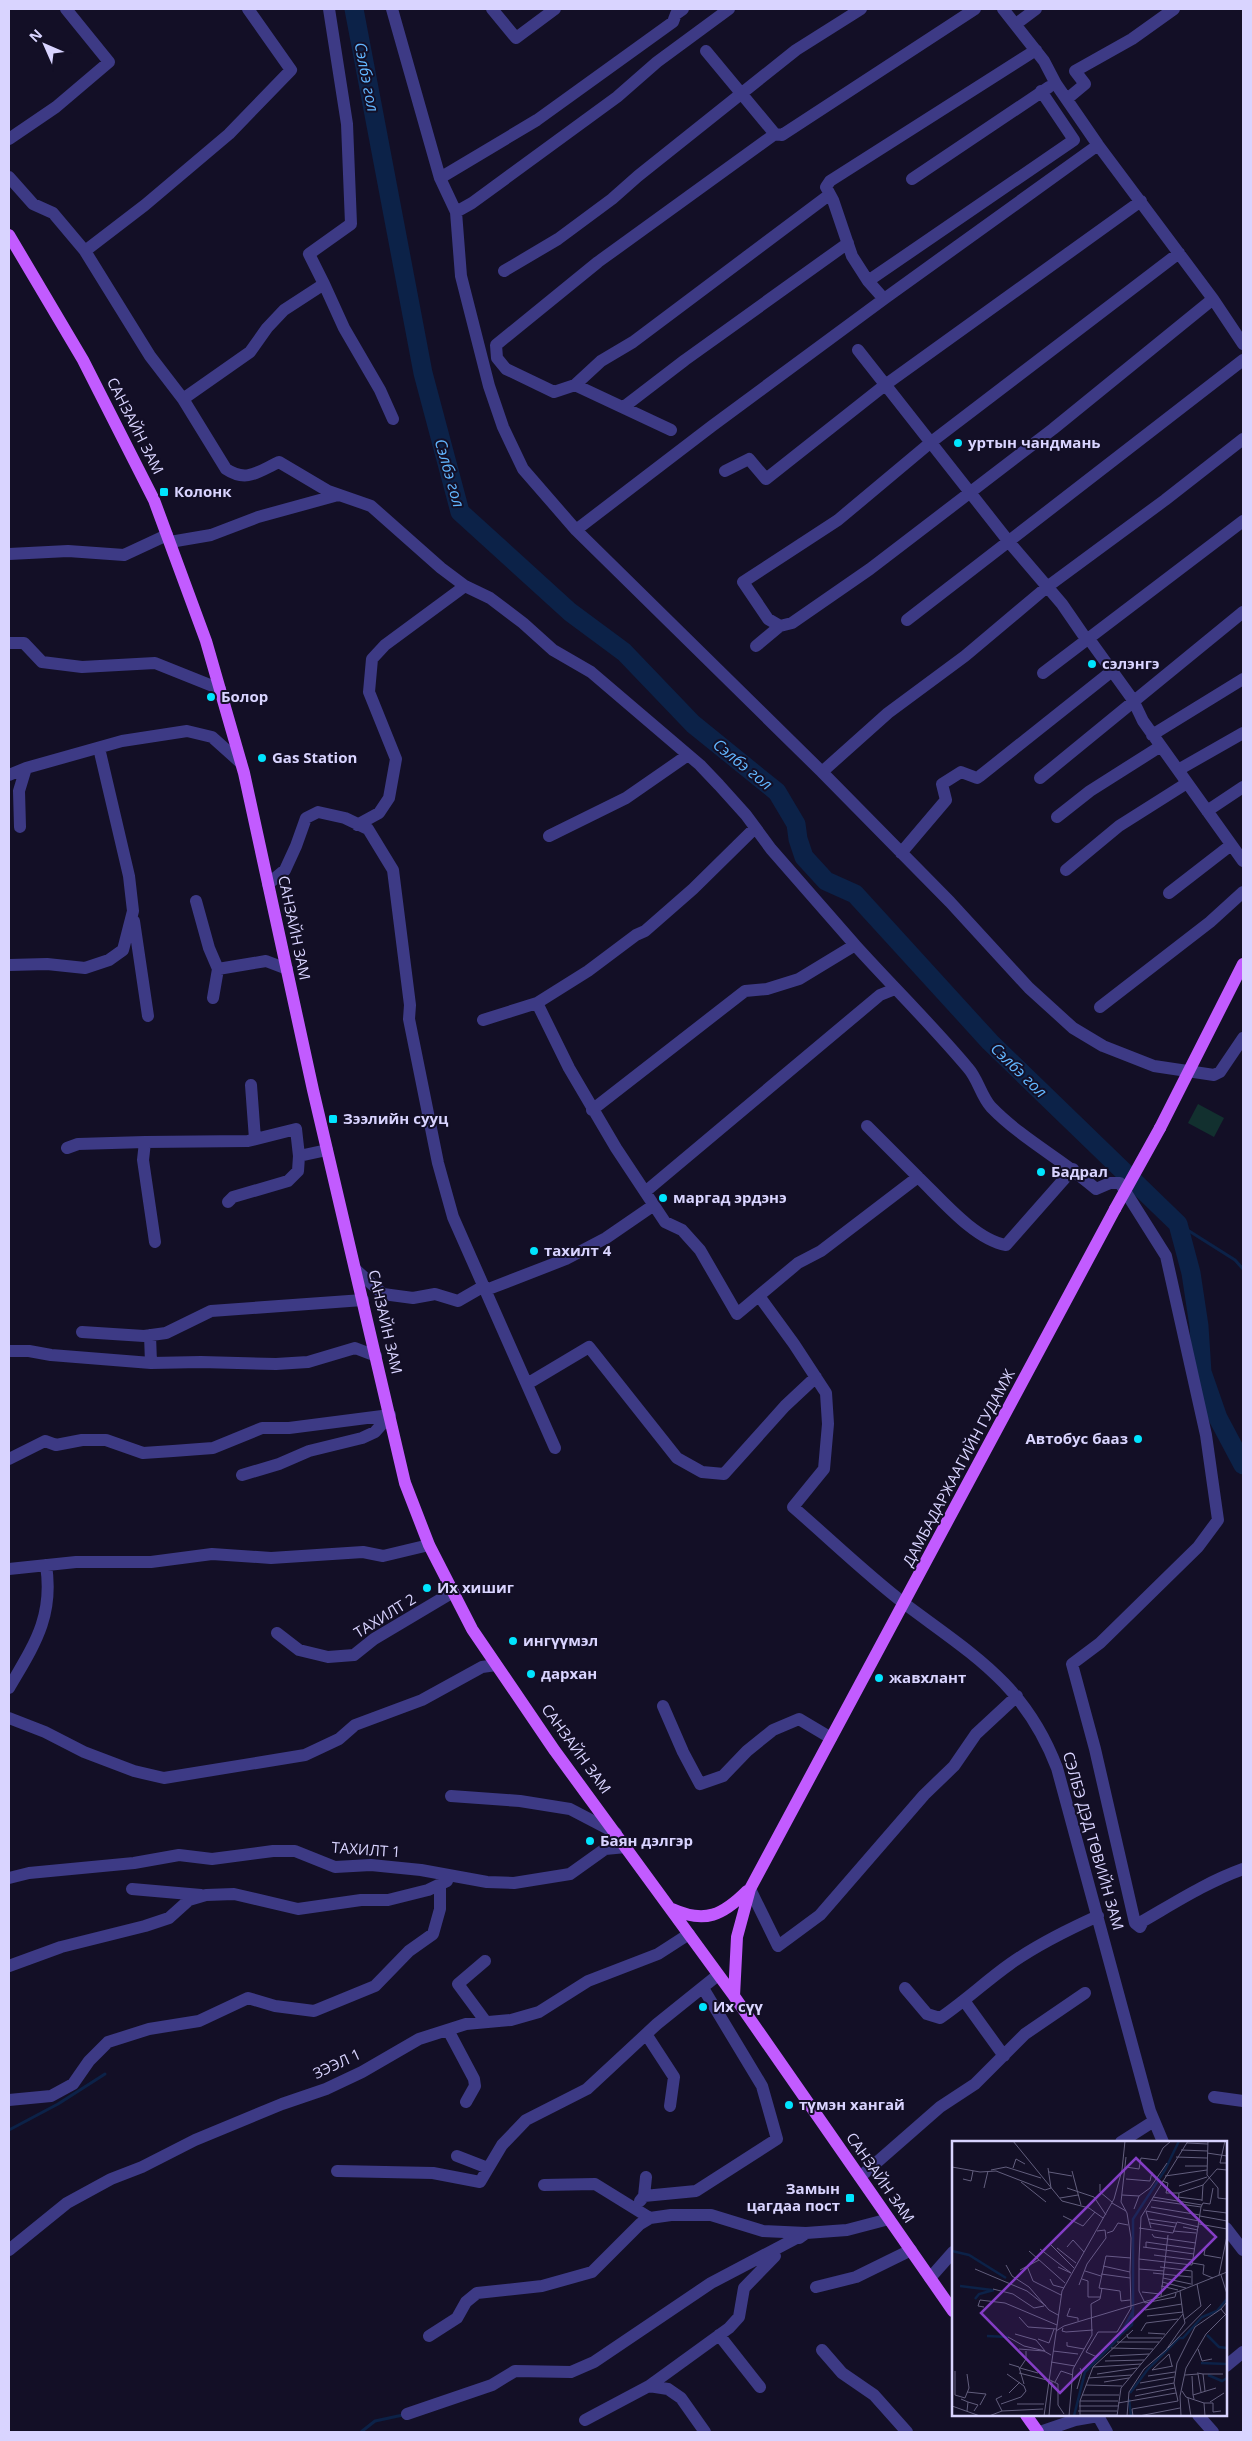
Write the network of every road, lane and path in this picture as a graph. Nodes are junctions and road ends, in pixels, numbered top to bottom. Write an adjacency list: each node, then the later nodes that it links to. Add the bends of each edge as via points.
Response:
1 (66, 9): 22 (street, via 109,62 56,108)
2 (248, 9): 32 (street, via 291,70 229,134)
3 (329, 9): 36 (street, via 347,124 351,224 309,254)
4 (392, 9): 25 (street)
5 (492, 9): 6 (street, via 516,38)
6 (555, 9)
7 (727, 9): 29 (street, via 617,96)
8 (861, 9): 19 (street, via 796,50)
9 (975, 9): 21 (street, via 782,135)
10 (1002, 9): 14 (street)
11 (1036, 9): 14 (street)
12 (1174, 9): 20 (street, via 1132,39 1075,71 1085,84)
13 (677, 11): 25 (street, via 674,22 538,120)
14 (1016, 24): 15 (street)
15 (1036, 50): 17 (street); 27 (street, via 830,181 826,186)
16 (706, 51): 19 (street)
17 (1056, 84): 18 (street); 20 (street)
18 (1041, 91): 26 (street); 35 (street, via 1074,140)
19 (741, 94): 21 (street); 34 (street, via 612,199 558,239)
20 (1067, 99): 23 (street)
21 (775, 134): 42 (street, via 598,262 496,345 497,358 506,369 554,392)
22 (9, 140)
23 (1098, 145): 28 (street); 37 (street)
24 (9, 177): 32 (street, via 33,204 54,213)
25 (440, 178): 29 (street)
26 (912, 179)
27 (829, 195): 31 (street); 42 (street)
28 (1141, 201): 33 (street); 43 (street)
29 (456, 212): 54 (street, via 461,276 489,386 503,427 523,469)
30 (9, 235): 55 (main road, САНЗАЙН ЗАМ, via 83,360 154,500)
31 (848, 243): 35 (street, via 852,256); 45 (street)
32 (86, 251): 44 (street, via 150,356)
33 (1180, 253): 38 (street); 49 (street)
34 (504, 271)
35 (868, 281): 37 (street)
36 (324, 284): 44 (street, via 284,310 250,352); 46 (street)
37 (884, 299): 54 (street)
38 (1213, 299): 39 (street); 51 (street)
39 (1243, 344)
40 (858, 350): 43 (street)
41 (1243, 360): 56 (street)
42 (574, 384): 45 (street)
43 (885, 385): 49 (street); 50 (street, via 766,480 749,458)
44 (183, 399): 52 (street, via 226,470 236,476 249,476 280,462)
45 (625, 406): 47 (street)
46 (393, 419)
47 (671, 430)
48 (1243, 439): 59 (street)
49 (930, 443): 51 (street); 62 (street, via 838,520 743,582 768,618)
50 (725, 472)
51 (971, 492): 56 (street); 62 (street, via 870,569 792,623)
52 (338, 495): 55 (street, via 211,534); 58 (street, via 371,506)
53 (1243, 521): 63 (street)
54 (576, 530): 79 (street)
55 (168, 538): 57 (street, via 124,555 68,551); 69 (main road, САНЗАЙН ЗАМ)
56 (1009, 542): 59 (street); 61 (street)
57 (9, 554)
58 (465, 586): 75 (street, via 490,598 553,650 591,672); 86 (street, via 384,645 372,659 369,692 396,759 389,798 379,813)
59 (1047, 587): 63 (street); 79 (street, via 965,656 888,713)
60 (1243, 612): 70 (street)
61 (907, 620)
62 (780, 626): 65 (street)
63 (1089, 639): 66 (street); 67 (street)
64 (9, 643): 69 (street, via 24,643 42,662 82,667 155,663)
65 (756, 646)
66 (1112, 671): 70 (street); 91 (street, via 977,778 961,772 942,784 946,800)
67 (1043, 673)
68 (1243, 679): 72 (street)
69 (220, 689): 76 (main road, САНЗАЙН ЗАМ)
70 (1133, 700): 72 (street); 81 (street)
71 (1243, 733): 78 (street)
72 (1152, 735): 73 (street)
73 (1160, 746): 78 (street); 85 (street, via 1090,791)
74 (99, 748): 76 (street, via 122,740 187,731 212,737); 77 (street); 98 (street, via 129,876)
75 (688, 755): 88 (street, via 719,784); 89 (street, via 626,798)
76 (241, 763): 94 (main road, САНЗАЙН ЗАМ)
77 (26, 768): 80 (street); 87 (street, via 19,791)
78 (1178, 770): 82 (street)
79 (822, 772): 91 (street)
80 (9, 775)
81 (1040, 778)
82 (1187, 783): 84 (street); 93 (street, via 1119,826)
83 (1243, 787): 84 (street)
84 (1207, 811): 90 (street)
85 (1057, 817)
86 (357, 825): 94 (street, via 345,818 318,812 306,818 285,870); 127 (street, via 368,829 393,870 409,1019 438,1163 453,1217)
87 (20, 827)
88 (755, 828): 99 (street); 106 (street, via 645,931)
89 (550, 836)
90 (1231, 845): 92 (street); 96 (street)
91 (901, 853): 111 (street, via 1029,988 1073,1028 1103,1046 1154,1066)
92 (1243, 861)
93 (1066, 870)
94 (268, 884): 103 (main road, САНЗАЙН ЗАМ)
95 (1243, 892): 107 (street)
96 (1169, 893)
97 (196, 902): 102 (street)
98 (133, 911): 101 (street, via 123,950 109,960 85,968); 108 (street)
99 (855, 945): 104 (street); 113 (street, via 799,979 767,989 745,991)
100 (1243, 964): 111 (main road, ДАМБАДАРЖААГИЙН ГУДАМЖ)
101 (9, 965)
102 (218, 969): 103 (street, via 266,961); 105 (street)
103 (287, 969): 118 (main road, САНЗАЙН ЗАМ)
104 (895, 990): 120 (street, via 920,1012 971,1070 990,1106); 122 (street, via 880,995)
105 (212, 998)
106 (537, 1003): 109 (street); 113 (street)
107 (1100, 1007)
108 (148, 1016)
109 (483, 1020)
110 (1243, 1038): 111 (street, via 1217,1074)
111 (1188, 1072): 145 (main road, ДАМБАДАРЖААГИЙН ГУДАМЖ, bridge)
112 (251, 1085): 115 (street)
113 (592, 1110): 122 (street)
114 (867, 1126): 121 (street)
115 (255, 1140): 116 (street); 119 (street, via 296,1129)
116 (145, 1142): 117 (street, via 78,1144); 125 (street, via 143,1160)
117 (67, 1148)
118 (327, 1150): 119 (street); 126 (main road, САНЗАЙН ЗАМ)
119 (299, 1156): 123 (street, via 298,1172 288,1181 233,1197)
120 (1073, 1169): 121 (street, via 1006,1245 996,1243 966,1222); 156 (street, via 1096,1189 1110,1182 1120,1183 1166,1256 1206,1435 1218,1520 1198,1546 1100,1644 1072,1664 1135,1923 1140,1927 1143,1921 1196,1889)
121 (918, 1177): 128 (street, via 821,1251 798,1263)
122 (645, 1192): 124 (street)
123 (228, 1202)
124 (654, 1205): 127 (street, via 606,1238 566,1259); 128 (street, via 665,1222 682,1230 700,1250 737,1314)
125 (154, 1242)
126 (356, 1270): 127 (street, via 383,1294 390,1295 413,1298 435,1294 458,1300); 129 (main road, САНЗАЙН ЗАМ)
127 (485, 1288): 136 (street)
128 (759, 1296): 135 (street)
129 (363, 1300): 131 (street, via 211,1311 173,1330); 133 (main road, САНЗАЙН ЗАМ)
130 (82, 1332): 131 (street)
131 (150, 1334): 134 (street)
132 (9, 1351): 134 (street)
133 (376, 1356): 134 (street, via 354,1348 308,1362); 137 (main road, САНЗАЙН ЗАМ)
134 (151, 1364)
135 (816, 1378): 136 (street, via 785,1406 724,1474 702,1472 677,1458 589,1347); 145 (street, СЭЛБЭ ДЭД ТӨВИЙН ЗАМ, via 826,1393 828,1424 824,1470 793,1507)
136 (527, 1384): 138 (street)
137 (390, 1415): 139 (street, via 289,1428 262,1428 213,1448 143,1453 106,1440 56,1445 45,1442); 140 (street, via 375,1432 362,1438 309,1451); 141 (main road, САНЗАЙН ЗАМ, via 405,1483)
138 (554, 1448)
139 (9, 1459)
140 (242, 1475)
141 (429, 1545): 142 (street, via 383,1556 363,1552 271,1558 212,1554 134,1563 109,1561); 144 (main road, САНЗАЙН ЗАМ)
142 (46, 1565): 143 (street); 148 (street, via 46,1616 40,1636)
143 (9, 1569)
144 (453, 1592): 146 (street, ТАХИЛТ 2, via 374,1639 354,1655 328,1657 299,1650); 147 (main road, САНЗАЙН ЗАМ)
145 (905, 1604): 149 (street, СЭЛБЭ ДЭД ТӨВИЙН ЗАМ, via 977,1657); 152 (main road, ДАМБАДАРЖААГИЙН ГУДАМЖ)
146 (277, 1633)
147 (496, 1665): 151 (street, via 482,1667 406,1707 355,1725 339,1739 305,1755 164,1778 84,1752); 154 (main road, САНЗАЙН ЗАМ)
148 (9, 1688)
149 (1017, 1696): 161 (street, via 976,1734 954,1766 924,1795 820,1915 778,1946); 164 (street, СЭЛБЭ ДЭД ТӨВИЙН ЗАМ, via 1041,1731 1056,1768)
150 (663, 1706): 152 (street, via 700,1784 723,1776 773,1730 799,1718)
151 (9, 1718)
152 (831, 1738): 161 (main road, ДАМБАДАРЖААГИЙН ГУДАМЖ)
153 (451, 1796): 154 (street, via 520,1801 570,1809)
154 (616, 1833): 155 (main road, САНЗАЙН ЗАМ)
155 (626, 1847): 157 (street, ТАХИЛТ 1, via 606,1849 570,1874 514,1883); 163 (main road, САНЗАЙН ЗАМ)
156 (1243, 1869)
157 (456, 1877): 158 (street, ТАХИЛТ 1, via 371,1865 335,1867 288,1851 212,1859 179,1855); 159 (street)
158 (9, 1878)
159 (440, 1885): 162 (street, via 388,1900 361,1900 298,1909 234,1894); 180 (street, via 440,1909 433,1934 409,1951 375,1986 314,2011 275,2006 248,1998 199,2021 149,2028 108,2042 73,2084 51,2096)
160 (132, 1888): 162 (street)
161 (750, 1889): 163 (main road, via 736,1902 713,1915 686,1915); 172 (main road, ДАМБАДАРЖААГИЙН ГУДАМЖ, via 737,1937)
162 (206, 1895): 167 (street, via 188,1900 169,1918 61,1947)
163 (670, 1908): 165 (main road, САНЗАЙН ЗАМ)
164 (1098, 1916): 173 (street, via 1040,1944); 183 (street, СЭЛБЭ ДЭД ТӨВИЙН ЗАМ)
165 (689, 1934): 168 (main road, САНЗАЙН ЗАМ); 174 (street, ЗЭЭЛ 1, via 658,1954 588,1981 539,2012 512,2020)
166 (486, 1961): 174 (street, via 458,1984)
167 (9, 1966)
168 (718, 1975): 169 (street); 172 (main road, САНЗАЙН ЗАМ)
169 (702, 1988): 176 (street); 192 (street, via 762,2086 777,2139 696,2191)
170 (905, 1988): 173 (street, via 927,2014 934,2017 940,2018)
171 (1085, 1993): 177 (street, via 1025,2034)
172 (734, 1996): 190 (main road, САНЗАЙН ЗАМ)
173 (964, 2002): 177 (street)
174 (486, 2022): 175 (street, ЗЭЭЛ 1)
175 (448, 2030): 181 (street, via 474,2079 475,2086); 198 (street, ЗЭЭЛ 1, via 419,2040 326,2089 195,2140 142,2168 111,2179 68,2204)
176 (646, 2034): 182 (street, via 674,2078); 187 (street, via 587,2089 526,2120 502,2145)
177 (1004, 2056): 190 (street, via 975,2084 940,2107)
178 (1214, 2097): 179 (street)
179 (1243, 2101)
180 (11, 2102)
181 (466, 2102)
182 (670, 2106)
183 (1154, 2121): 184 (street); 185 (street, СЭЛБЭ ДЭД ТӨВИЙН ЗАМ)
184 (1123, 2141)
185 (1163, 2141)
186 (457, 2156): 187 (street)
187 (488, 2168): 188 (street, via 480,2182 433,2173)
188 (337, 2171)
189 (646, 2177): 192 (street)
190 (860, 2177): 195 (main road, САНЗАЙН ЗАМ)
191 (544, 2185): 193 (street, via 595,2184)
192 (644, 2196): 193 (street)
193 (635, 2207): 194 (street)
194 (650, 2218): 197 (street, via 710,2215 762,2231); 206 (street, via 592,2272 542,2286 477,2293 466,2302 457,2318)
195 (889, 2219): 197 (street, via 847,2230); 199 (main road, САНЗАЙН ЗАМ)
196 (1227, 2229): 200 (street)
197 (806, 2234): 205 (street, via 789,2243 744,2288 739,2317); 212 (street, via 711,2283 594,2362 571,2372 515,2371 492,2385)
198 (9, 2250)
199 (910, 2250): 202 (main road, САНЗАЙН ЗАМ); 203 (street, via 856,2277)
200 (1243, 2250)
201 (952, 2253): 202 (street)
202 (930, 2278): 204 (main road, САНЗАЙН ЗАМ)
203 (816, 2287)
204 (952, 2310)
205 (719, 2335): 210 (street); 211 (street)
206 (429, 2336)
207 (822, 2350): 218 (street, via 842,2373 874,2395)
208 (1243, 2352): 209 (street)
209 (1227, 2365)
210 (649, 2386): 216 (street); 217 (street, via 668,2389 681,2398)
211 (760, 2386)
212 (407, 2414)
213 (1027, 2416): 219 (main road)
214 (1100, 2416): 219 (street); 220 (street)
215 (1199, 2416): 221 (street)
216 (585, 2420)
217 (705, 2432)
218 (908, 2432)
219 (1039, 2432)
220 (1107, 2432)
221 (1213, 2432)

